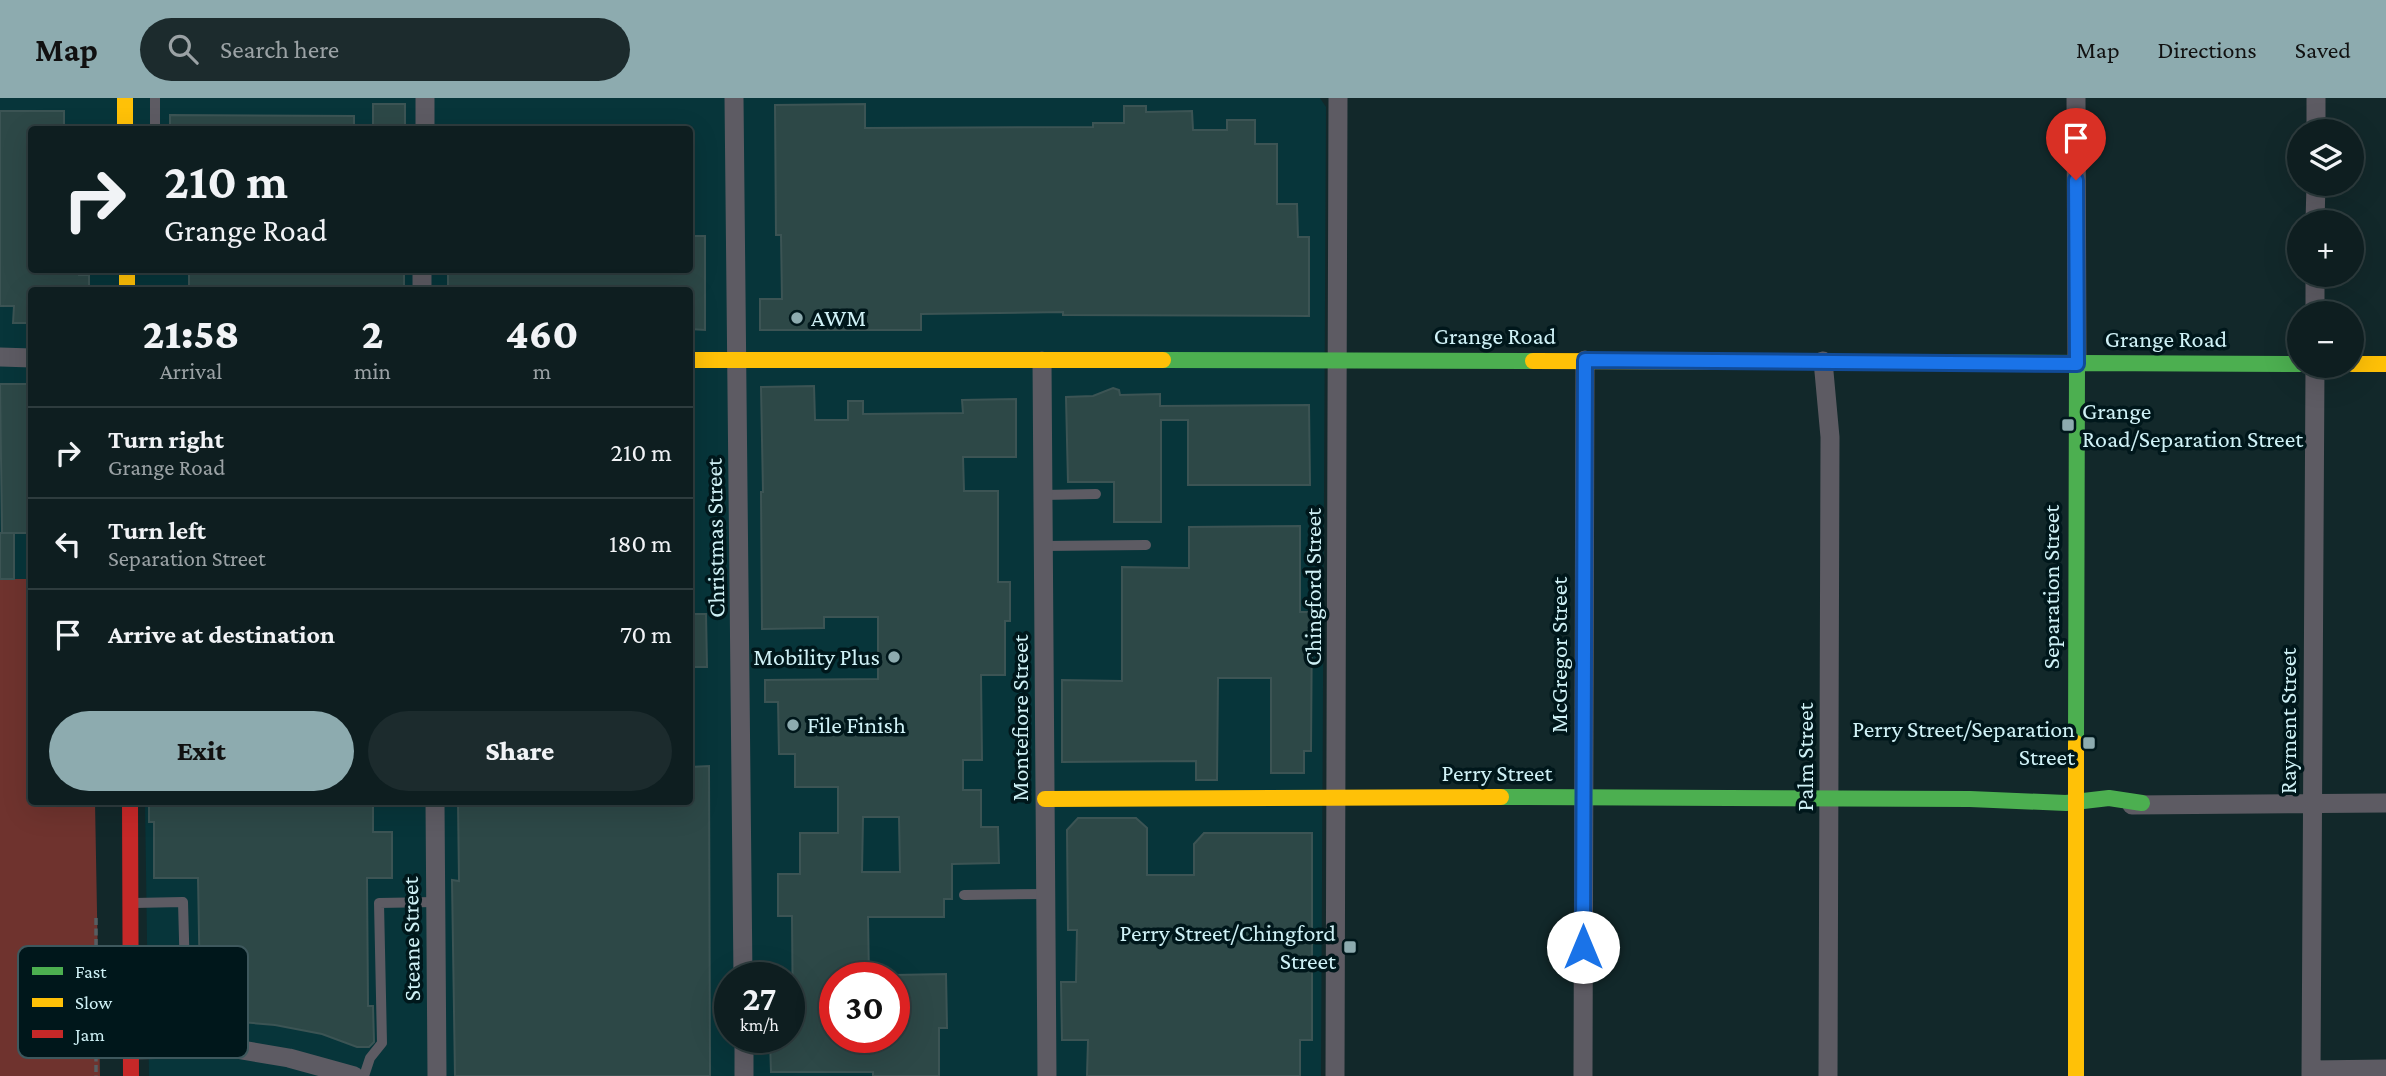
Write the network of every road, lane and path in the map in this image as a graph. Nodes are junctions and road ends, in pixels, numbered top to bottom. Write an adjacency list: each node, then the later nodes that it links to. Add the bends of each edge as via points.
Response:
1 (125, 98): 9 (main road)
2 (155, 98): 10 (lane)
3 (425, 98): 11 (street)
4 (734, 98): 15 (street, Christmas Street)
5 (1338, 98): 18 (street, Chingford Street)
6 (2076, 98): 20 (street, Separation Street)
7 (2316, 98): 8 (street)
8 (2316, 119)
9 (125, 126)
10 (155, 126)
11 (425, 126)
12 (0, 357): 13 (street)
13 (28, 358)
14 (693, 360): 15 (main road, Grange Road)
15 (737, 360): 17 (main road, Grange Road); 46 (street, Christmas Street)
16 (1585, 360): 18 (main road, Grange Road); 19 (main road, Grange Road); 29 (street, McGregor Street)
17 (1042, 361): 18 (main road, Grange Road); 26 (street, Montefiore Street)
18 (1338, 361): 30 (street, Chingford Street)
19 (1830, 361): 20 (main road, Grange Road); 31 (street, Palm Street, via 1837,388 1830,437)
20 (2077, 364): 21 (main road, Grange Road); 33 (main road, Separation Street)
21 (2287, 364)
22 (2364, 364): 23 (main road)
23 (2386, 364)
24 (2315, 378): 34 (street, Rayment Street)
25 (1096, 494): 26 (lane)
26 (1043, 495): 28 (street, Montefiore Street)
27 (1146, 545): 28 (lane)
28 (1043, 546): 32 (street, Montefiore Street)
29 (1582, 797): 30 (main road, Perry Street); 31 (main road, Perry Street); 61 (street, McGregor Street)
30 (1337, 798): 32 (main road, Perry Street); 60 (street, Chingford Street)
31 (1829, 798): 33 (main road, Perry Street); 62 (street, Palm Street)
32 (1045, 799): 38 (street, Montefiore Street)
33 (2075, 803): 34 (street, Perry Street, via 2095,808 2142,803); 63 (main road, Separation Street)
34 (2313, 803): 35 (street, Perry Street); 52 (street, Rayment Street)
35 (2386, 803)
36 (130, 805): 41 (main road)
37 (435, 805): 40 (street, Steane Street)
38 (1046, 894): 39 (lane); 59 (street, Montefiore Street)
39 (964, 895)
40 (435, 902): 56 (lane, via 379,903 382,1043); 57 (street, Steane Street)
41 (130, 903): 44 (main road); 45 (lane, via 183,902)
42 (96, 918): 43 (path)
43 (96, 946)
44 (130, 946)
45 (184, 946)
46 (743, 962)
47 (248, 1051): 55 (street)
48 (744, 1053): 58 (street)
49 (96, 1058): 53 (path)
50 (131, 1058): 54 (main road)
51 (2386, 1069): 52 (street)
52 (2311, 1073)
53 (96, 1076)
54 (131, 1076)
55 (354, 1076)
56 (363, 1076)
57 (437, 1076)
58 (744, 1076)
59 (1048, 1076)
60 (1335, 1076)
61 (1583, 1076)
62 (1828, 1076)
63 (2076, 1076)

